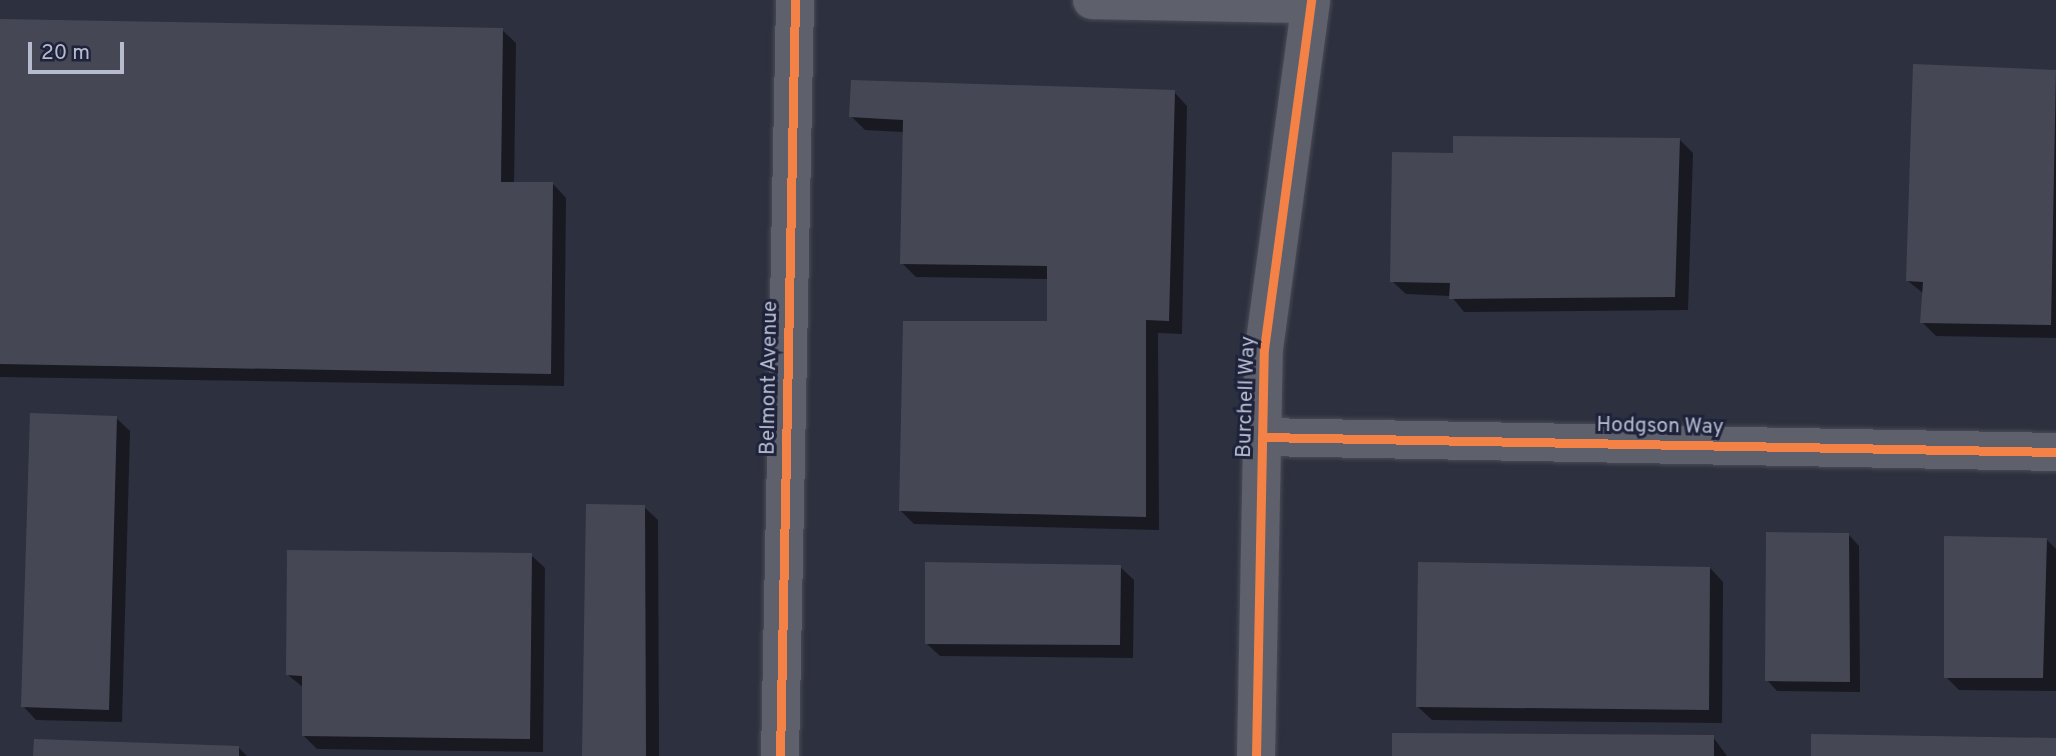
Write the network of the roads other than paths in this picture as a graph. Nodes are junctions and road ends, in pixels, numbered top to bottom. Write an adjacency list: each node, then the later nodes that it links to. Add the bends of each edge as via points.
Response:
1 (795, 0): 6 (street, Belmont Avenue)
2 (1092, 0): 3 (street)
3 (1311, 2): 4 (street, Burchell Way, via 1264,349)
4 (1262, 437): 5 (street, Hodgson Way); 7 (street, Burchell Way)
5 (2056, 452)
6 (780, 756)
7 (1256, 756)

